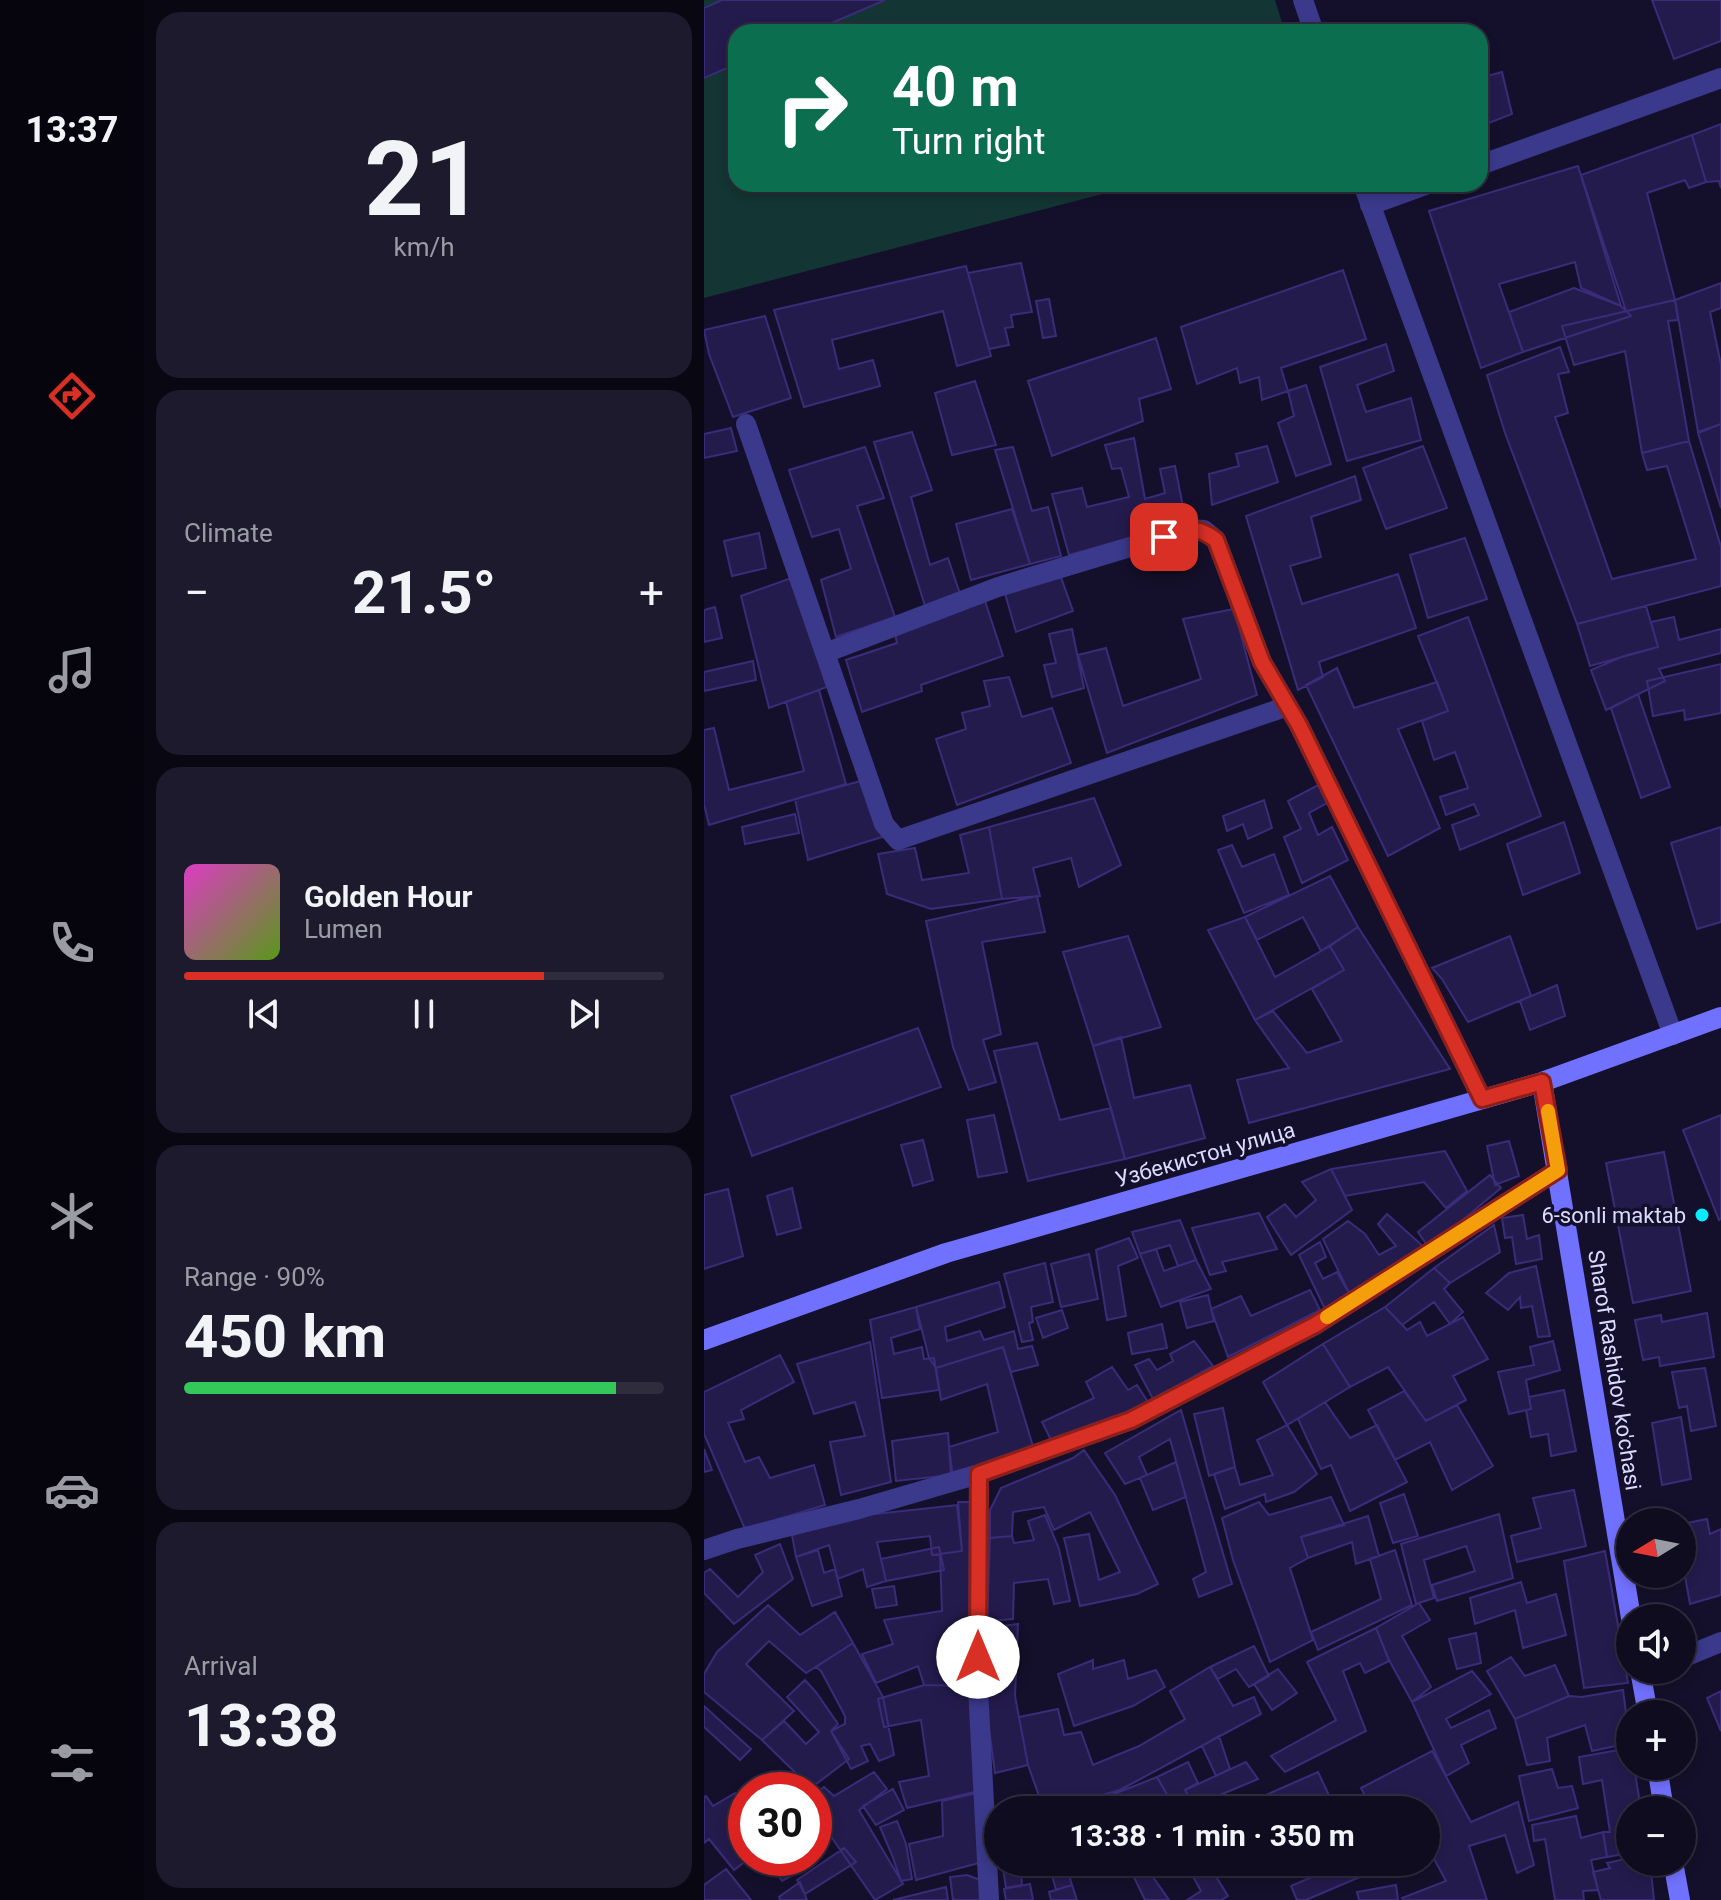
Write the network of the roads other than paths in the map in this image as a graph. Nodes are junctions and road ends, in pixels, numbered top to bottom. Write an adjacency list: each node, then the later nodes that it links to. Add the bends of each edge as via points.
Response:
1 (1303, 0): 2 (street)
2 (1311, 24)
3 (1721, 78): 4 (street)
4 (1488, 162)
5 (1366, 192): 7 (street)
6 (1406, 192): 7 (street)
7 (1370, 205): 12 (street)
8 (746, 424): 9 (street)
9 (825, 653): 10 (street, via 998,587 1190,529 1204,530 1216,540 1262,662); 10 (street, via 884,824 898,840)
10 (1288, 706): 14 (street)
11 (1721, 1017): 12 (main road, Узбекистон улица)
12 (1673, 1035): 13 (main road, Узбекистон улица)
13 (1542, 1082): 14 (main road, Узбекистон улица); 15 (main road, Sharof Rashidov ko'chasi)
14 (1482, 1099): 16 (main road, Узбекистон улица, via 946,1253)
15 (1558, 1170): 17 (street, via 1315,1325 1131,1420); 19 (main road, Sharof Rashidov ko'chasi)
16 (704, 1340)
17 (979, 1474): 18 (street); 23 (street, via 978,1688)
18 (704, 1550)
19 (1629, 1604)
20 (1721, 1642): 21 (street)
21 (1696, 1652)
22 (1676, 1876): 24 (main road)
23 (989, 1899)
24 (1680, 1900)

